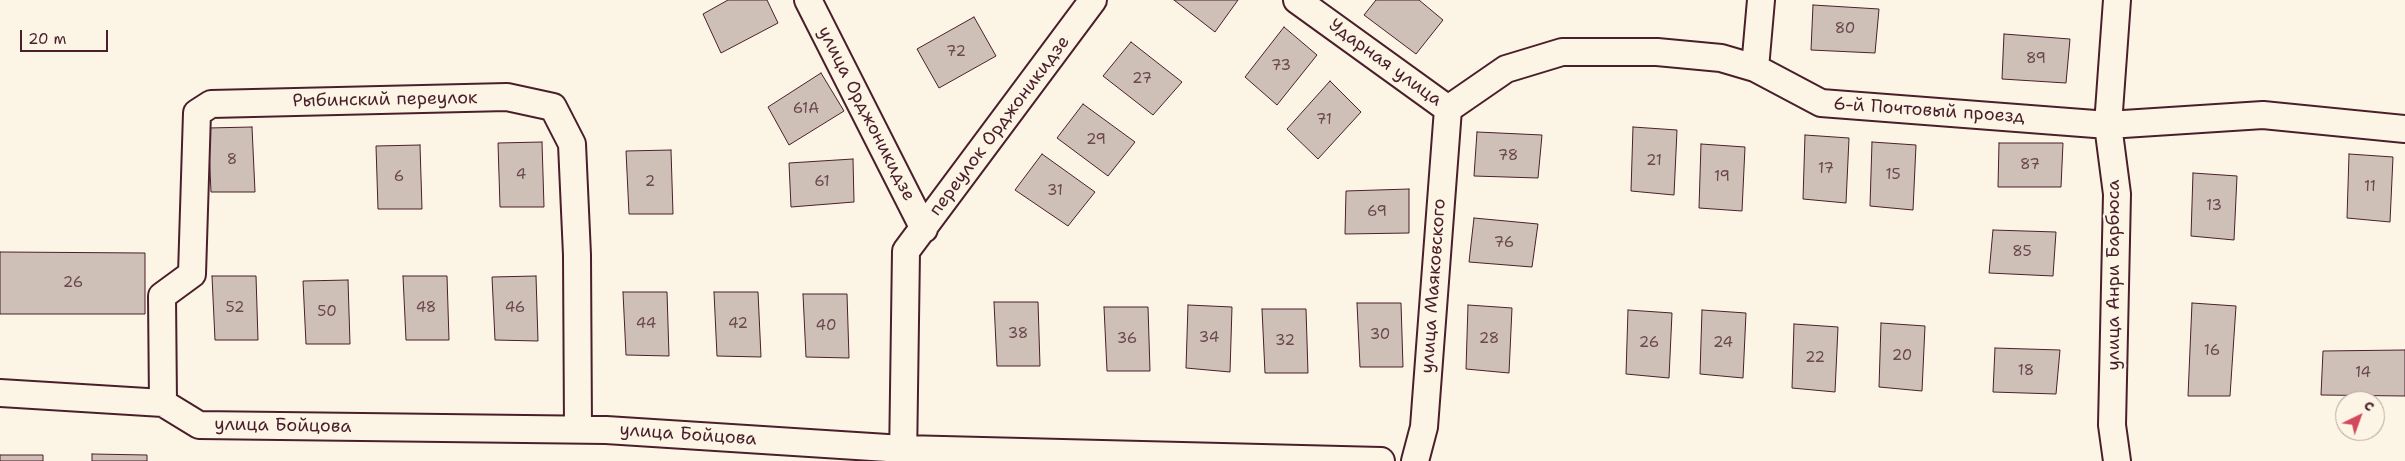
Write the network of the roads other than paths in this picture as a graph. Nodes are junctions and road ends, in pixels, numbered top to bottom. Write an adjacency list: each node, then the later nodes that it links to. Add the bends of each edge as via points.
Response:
1 (808, 0): 10 (street, улица Орджоникидзе)
2 (1093, 0): 10 (street, переулок Орджоникидзе)
3 (1297, 0): 7 (street, Ударная улица)
4 (1761, 0): 6 (street)
5 (2117, 0): 8 (street, улица Анри Барбюса)
6 (1755, 68): 7 (street, 6-й Почтовый проезд, via 1721,58 1657,52 1562,52 1506,69); 8 (street, 6-й Почтовый проезд, via 1821,103)
7 (1448, 109): 16 (street, улица Маяковского, via 1424,427)
8 (2108, 125): 9 (street, 6-й Почтовый проезд, via 2263,115); 17 (street, улица Анри Барбюса, via 2118,194 2112,424)
9 (2405, 129)
10 (924, 229): 14 (street, переулок Орджоникидзе, via 906,251)
11 (0, 393): 12 (street, улица Бойцова)
12 (163, 404): 13 (street, улица Бойцова, via 199,425); 13 (street, Рыбинский переулок, via 162,296 192,274 197,113 211,104 507,97 553,108 572,144 577,255)
13 (578, 429): 14 (street, улица Бойцова)
14 (903, 455): 15 (street, улица Бойцова)
15 (1381, 461)
16 (1416, 461)
17 (2117, 461)

